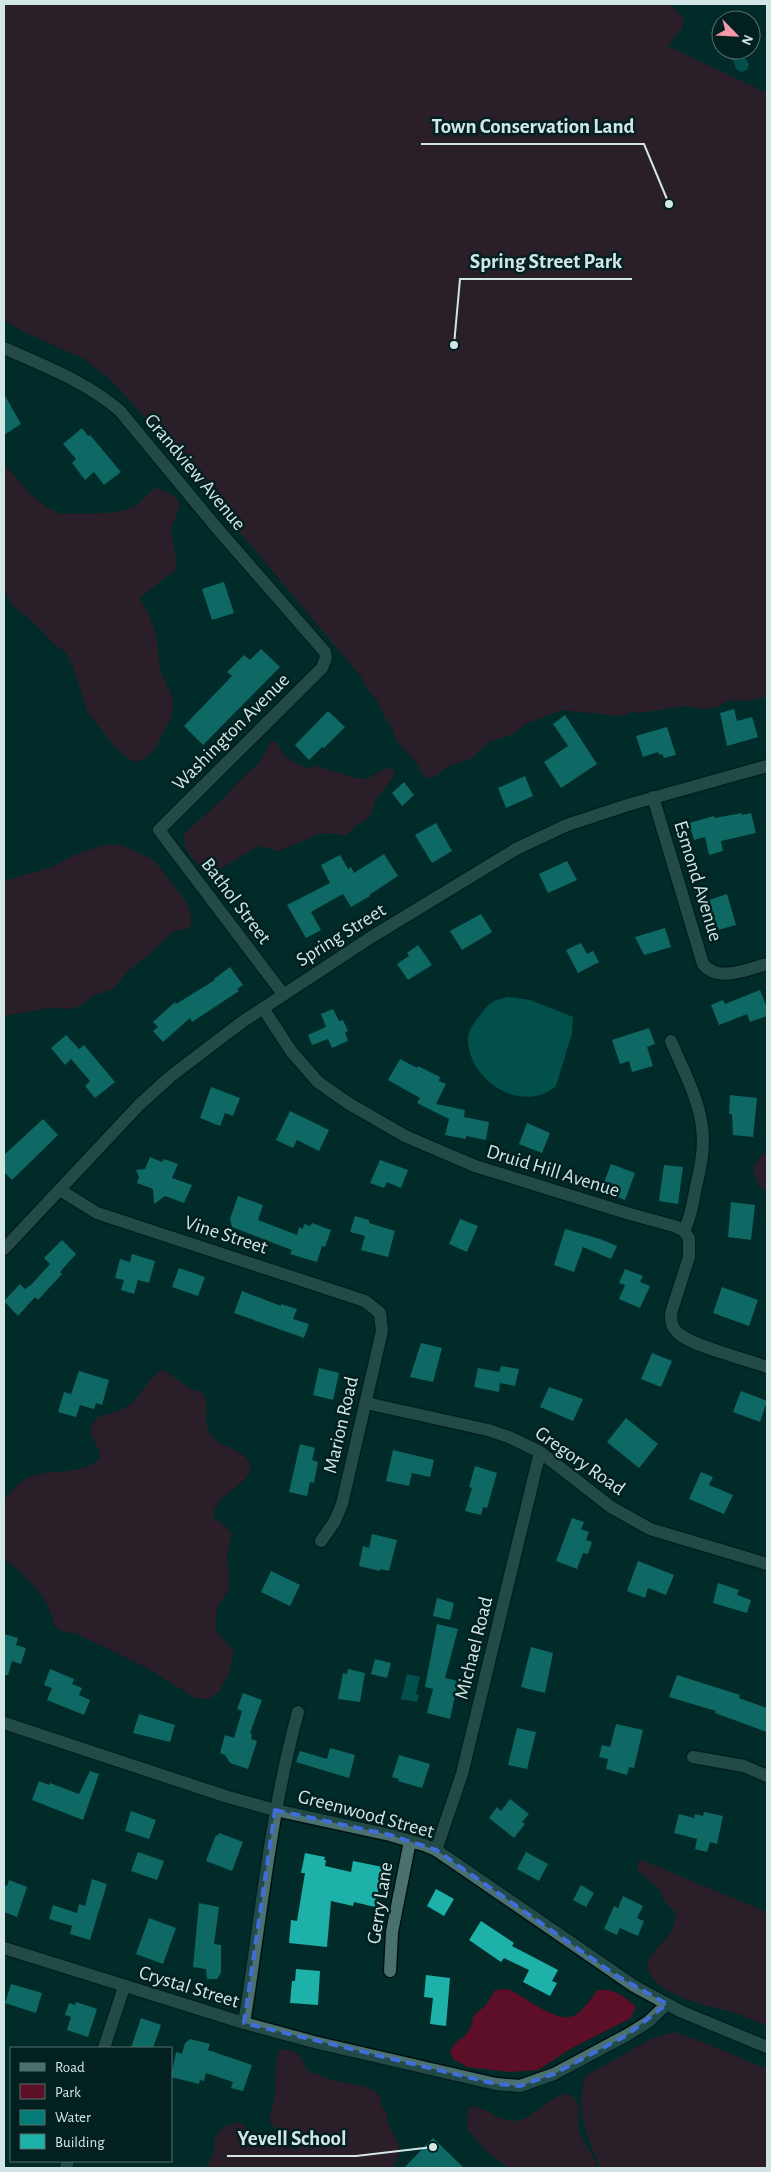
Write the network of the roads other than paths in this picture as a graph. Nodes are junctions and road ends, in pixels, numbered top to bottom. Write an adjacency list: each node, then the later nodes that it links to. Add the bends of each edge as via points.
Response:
1 (4, 348): 2 (street, Grandview Avenue, via 79,383 120,411 322,648)
2 (326, 658): 5 (street, Washington Avenue, via 322,668)
3 (767, 766): 4 (street, Spring Street)
4 (653, 798): 6 (street, Esmond Avenue, via 704,964 712,972 728,974); 7 (street, Spring Street, via 566,824 516,849)
5 (159, 830): 7 (street, Bathol Street)
6 (767, 964)
7 (282, 994): 8 (street, Spring Street)
8 (263, 1008): 10 (street, Spring Street, via 213,1042 156,1088); 11 (street, Druid Hill Avenue, via 291,1051 318,1082 405,1136 475,1166)
9 (671, 1041): 11 (street, via 693,1094 703,1129 691,1217)
10 (60, 1190): 12 (street, Spring Street); 13 (street, Vine Street, via 97,1213 365,1301)
11 (684, 1231): 14 (street, via 689,1238 690,1249 671,1314 674,1328 685,1338)
12 (4, 1248)
13 (380, 1313): 15 (street, Marion Road, via 382,1332)
14 (767, 1367)
15 (366, 1403): 16 (street, Gregory Road, via 488,1430); 17 (street, Marion Road, via 340,1510)
16 (540, 1452): 18 (street, Gregory Road, via 611,1507 643,1526); 25 (street, Michael Road, via 462,1774)
17 (321, 1541)
18 (767, 1564)
19 (298, 1712): 23 (street)
20 (4, 1723): 23 (street, Greenwood Street, via 186,1785)
21 (693, 1757): 22 (street, via 744,1766)
22 (767, 1776)
23 (275, 1810): 24 (street, Greenwood Street); 30 (street, Crystal Street)
24 (410, 1841): 25 (street, Greenwood Street); 27 (street, Gerry Lane, via 392,1932)
25 (436, 1850): 29 (street, Greenwood Street, via 609,1970)
26 (4, 1948): 28 (street, Crystal Street)
27 (390, 1971)
28 (124, 1987): 30 (street, Crystal Street); 31 (street)
29 (667, 2004): 30 (street, via 627,2035 554,2074 520,2086 496,2084); 32 (street, Greenwood Street)
30 (244, 2023)
31 (104, 2047)
32 (767, 2047)

